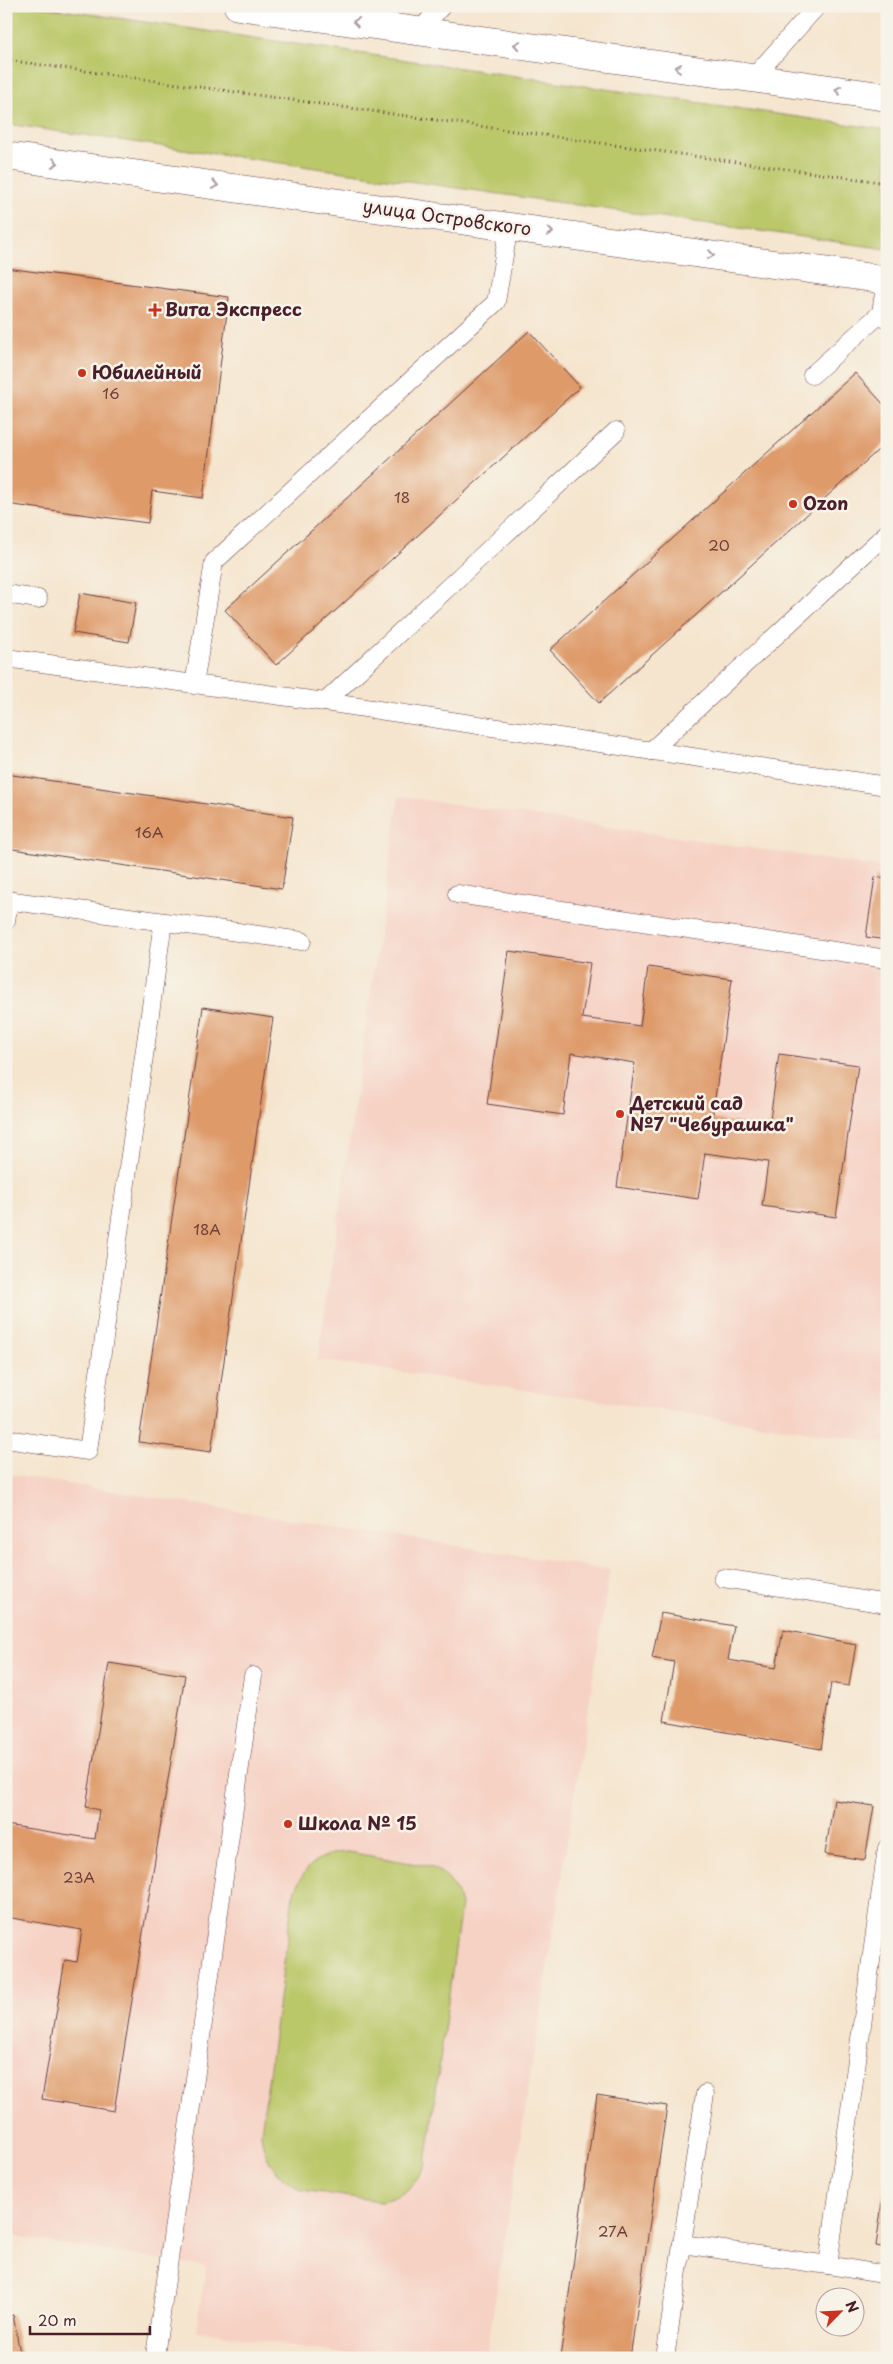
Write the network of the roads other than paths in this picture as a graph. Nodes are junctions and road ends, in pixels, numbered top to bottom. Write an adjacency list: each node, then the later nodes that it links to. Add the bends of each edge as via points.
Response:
1 (238, 6): 4 (main road, one-way to 1)
2 (442, 6): 4 (lane)
3 (817, 6): 5 (lane)
4 (419, 31): 5 (main road, one-way to 4)
5 (752, 78): 6 (main road, one-way to 5)
6 (887, 97)
7 (6, 156): 8 (main road, улица Островского, one-way to 8)
8 (509, 226): 9 (main road, улица Островского, one-way to 9); 17 (lane, via 496,302 214,562)
9 (887, 280): 10 (lane)
10 (884, 316): 11 (lane)
11 (812, 375)
12 (616, 431): 18 (lane)
13 (887, 533): 19 (lane)
14 (6, 594): 15 (lane)
15 (38, 599)
16 (6, 658): 17 (lane)
17 (194, 685): 18 (lane)
18 (325, 702): 19 (lane)
19 (651, 751): 20 (lane)
20 (887, 786)
21 (457, 894): 26 (lane)
22 (8, 900): 23 (lane); 24 (lane)
23 (6, 921)
24 (162, 922): 25 (lane); 27 (lane, via 88,1451)
25 (302, 941)
26 (887, 959)
27 (6, 1439)
28 (723, 1578): 29 (lane)
29 (887, 1604)
30 (253, 1676): 36 (lane, via 156,2346 155,2356)
31 (887, 1848): 34 (lane)
32 (705, 2094): 33 (lane)
33 (682, 2244): 34 (lane); 37 (lane)
34 (828, 2265): 35 (lane)
35 (887, 2274)
36 (158, 2358)
37 (665, 2358)

